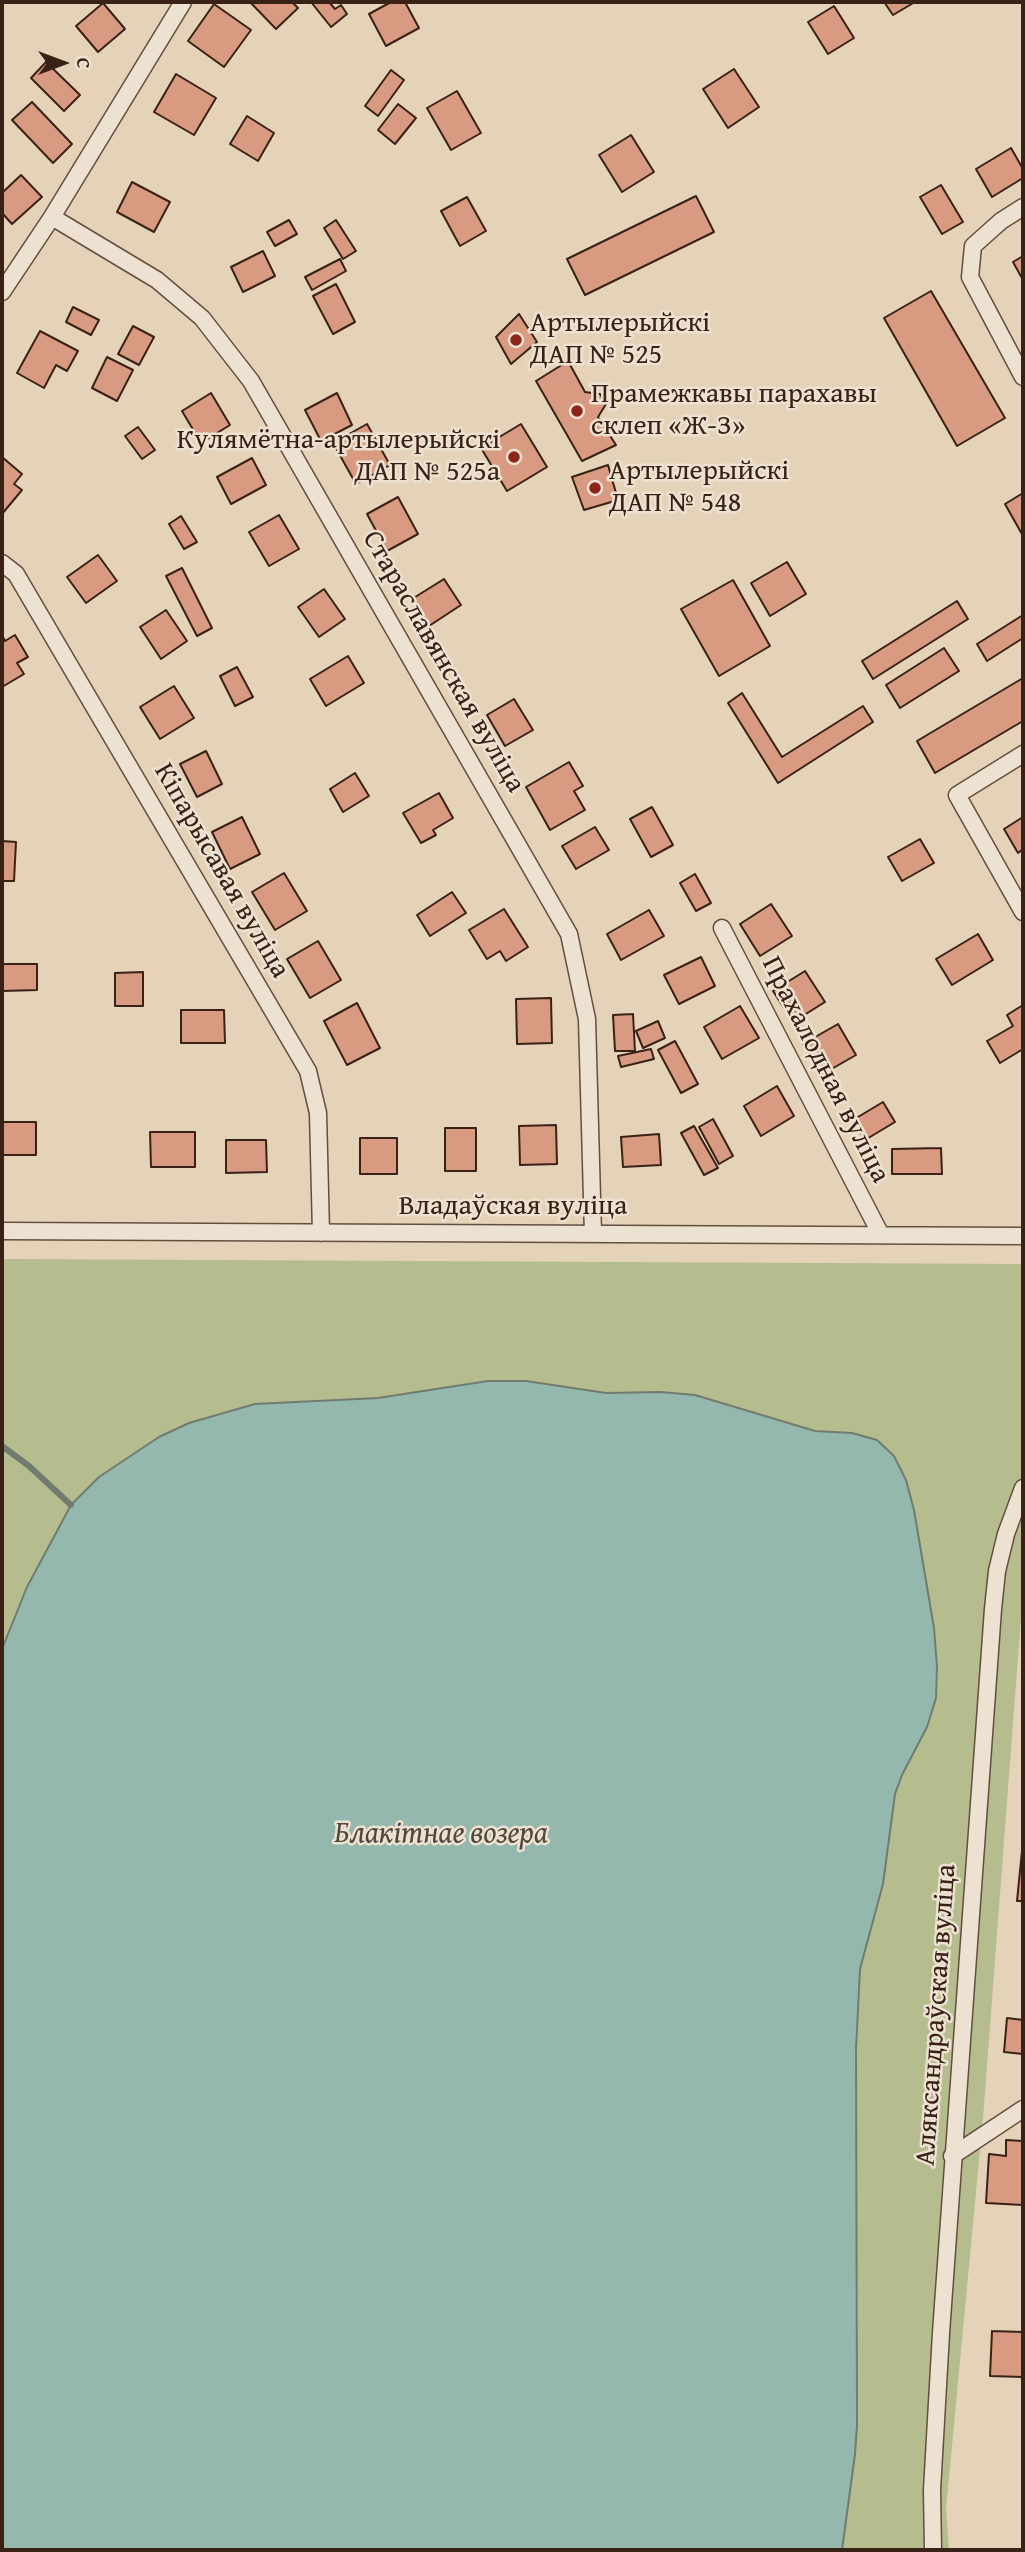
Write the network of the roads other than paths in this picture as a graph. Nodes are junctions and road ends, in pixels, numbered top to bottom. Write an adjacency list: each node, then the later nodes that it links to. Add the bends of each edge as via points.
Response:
1 (183, 2): 3 (street)
2 (1023, 207): 5 (street, via 973,246 970,277)
3 (52, 217): 4 (street); 12 (street, Стараславянская вуліца, via 157,279 202,318 251,382 569,934 587,1019)
4 (4, 283)
5 (1023, 377)
6 (2, 563): 11 (street, Кіпарысавая вуліца, via 16,573 308,1071 318,1114)
7 (1023, 754): 8 (street, via 957,795)
8 (1023, 912)
9 (722, 928): 13 (street, Прахалодная вуліца)
10 (2, 1231): 11 (street, Владаўская вуліца)
11 (321, 1233): 12 (street, Владаўская вуліца)
12 (593, 1234): 13 (street, Владаўская вуліца)
13 (881, 1235): 14 (street, Владаўская вуліца)
14 (1023, 1236)
15 (1023, 1488): 17 (street, Аляксандраўская вуліца, via 997,1571)
16 (1023, 2109): 17 (street)
17 (952, 2155): 18 (street, Аляксандраўская вуліца, via 934,2449)
18 (933, 2550)

